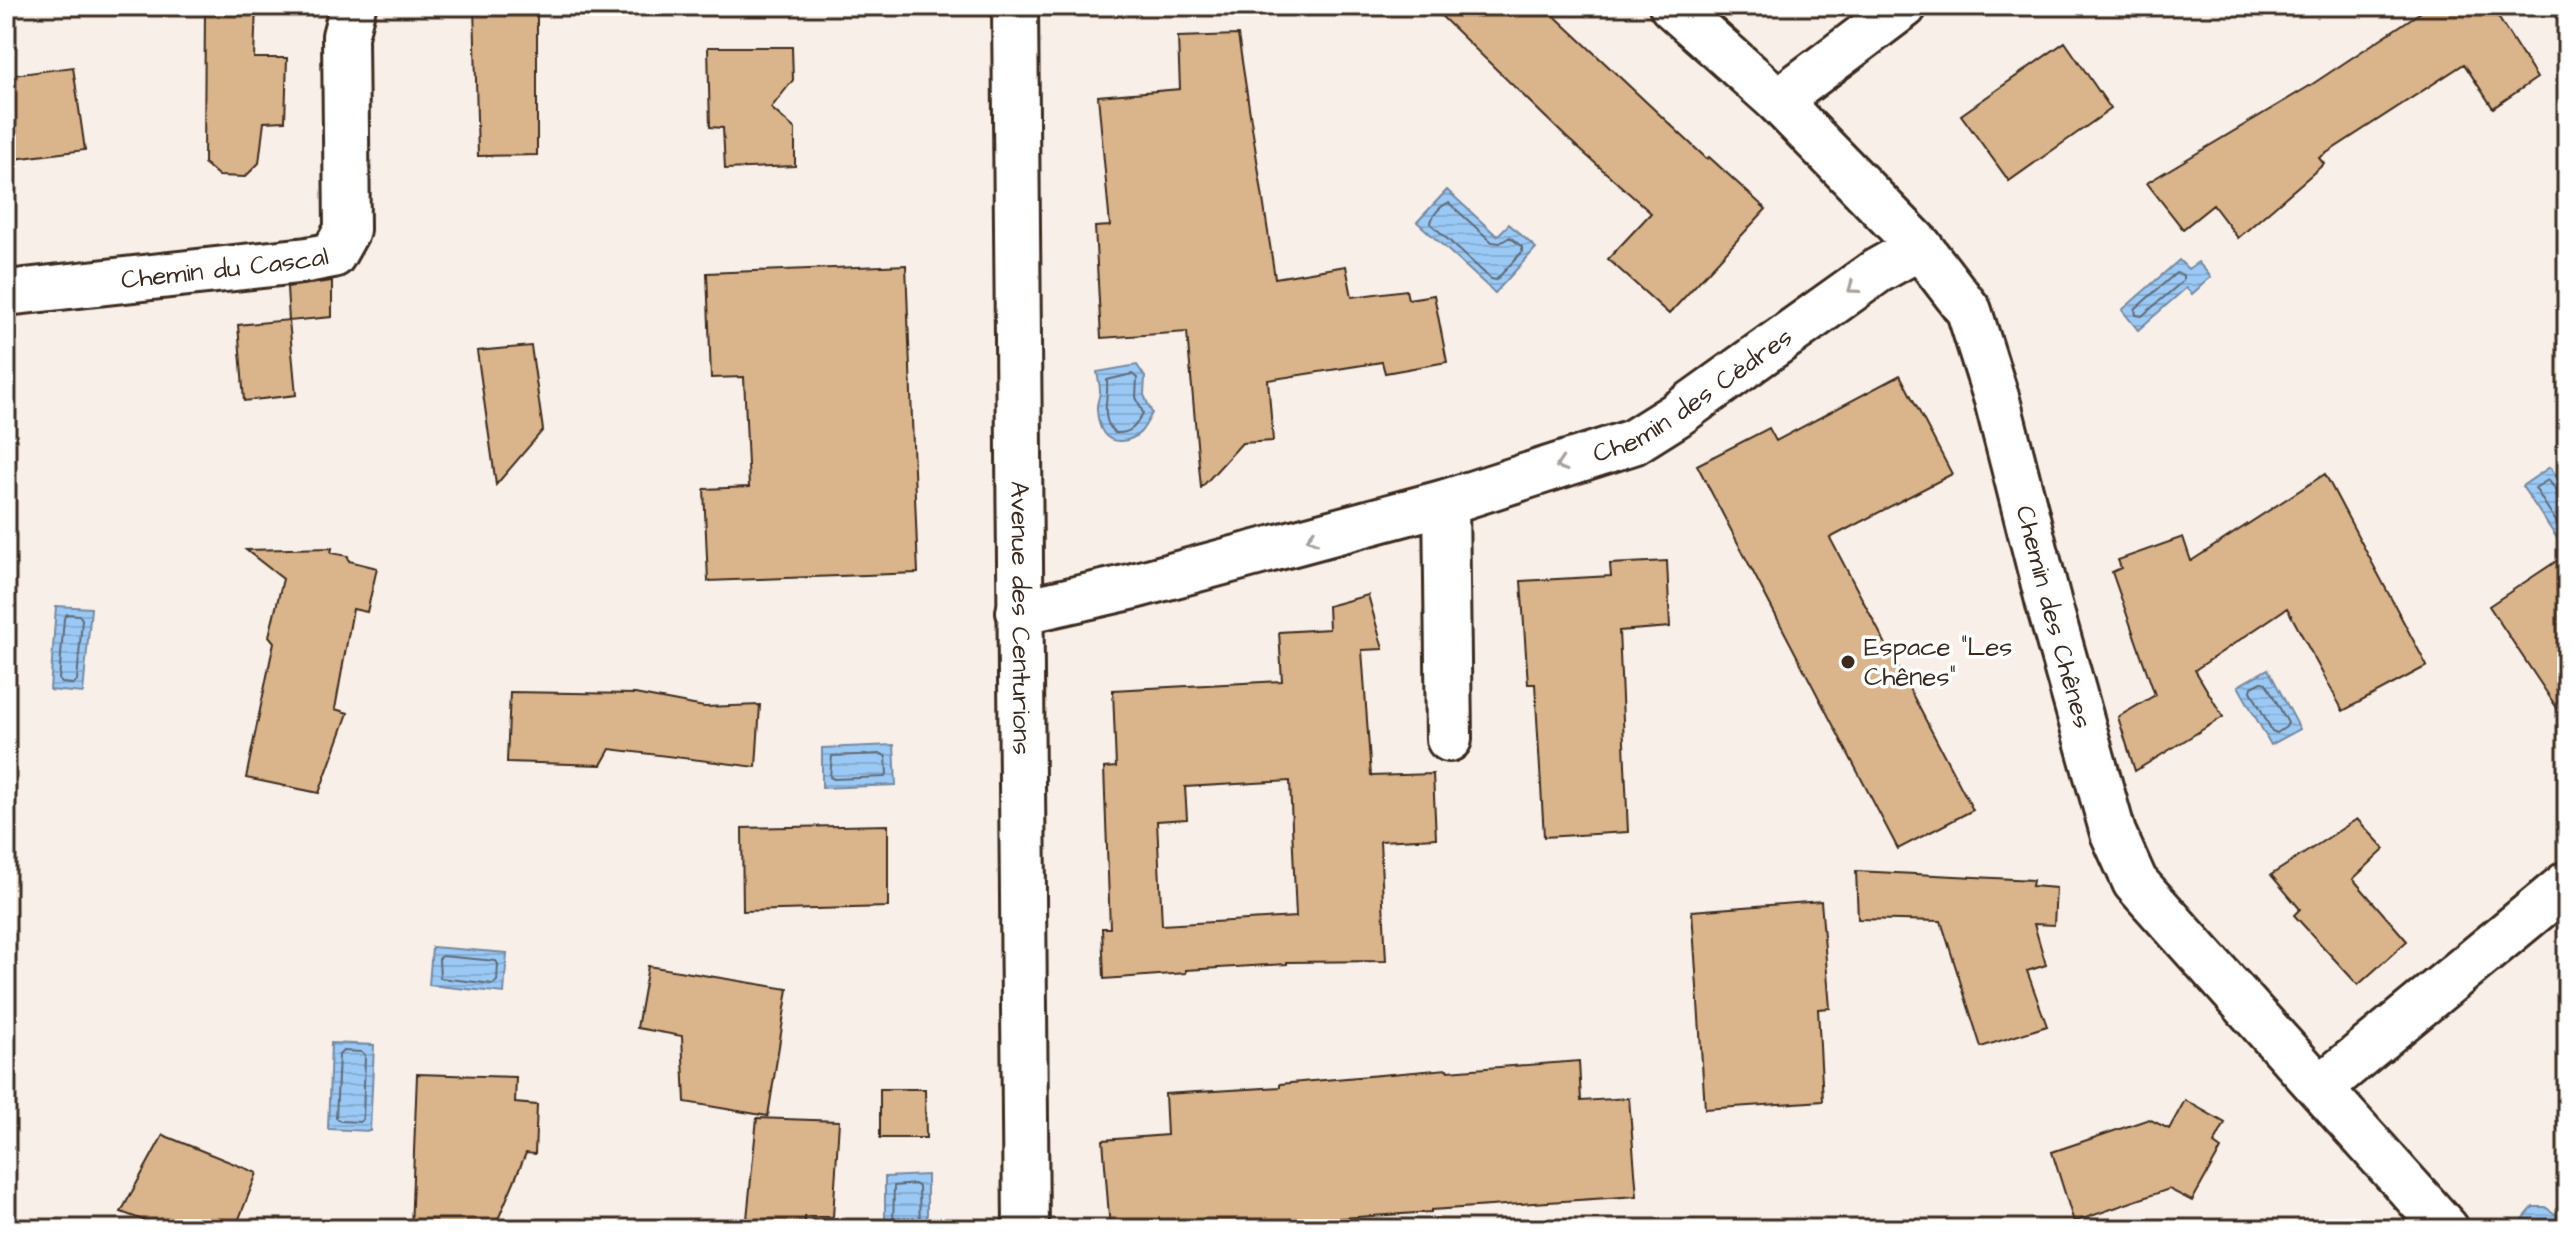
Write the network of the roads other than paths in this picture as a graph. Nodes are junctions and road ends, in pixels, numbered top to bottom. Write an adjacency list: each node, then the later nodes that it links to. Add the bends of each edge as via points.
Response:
1 (353, 6): 7 (street, Chemin du Cascal, via 345,36 347,230 333,255)
2 (1015, 6): 9 (street, Avenue des Centurions)
3 (1672, 6): 5 (street, Chemin des Chênes)
4 (1904, 6): 5 (street)
5 (1778, 101): 6 (street, Chemin des Chênes)
6 (1920, 247): 8 (street, Chemin des Cèdres, one-way to 8, via 1877,271 1633,442); 12 (street, Chemin des Chênes, via 1969,311 2113,833 2135,882)
7 (6, 293)
8 (1446, 502): 9 (street, Chemin des Cèdres, one-way to 9); 10 (street)
9 (1019, 612): 13 (street, Avenue des Centurions)
10 (1449, 739)
11 (2567, 884): 12 (street)
12 (2320, 1088): 14 (street, Chemin des Chênes)
13 (1026, 1229)
14 (2446, 1229)

